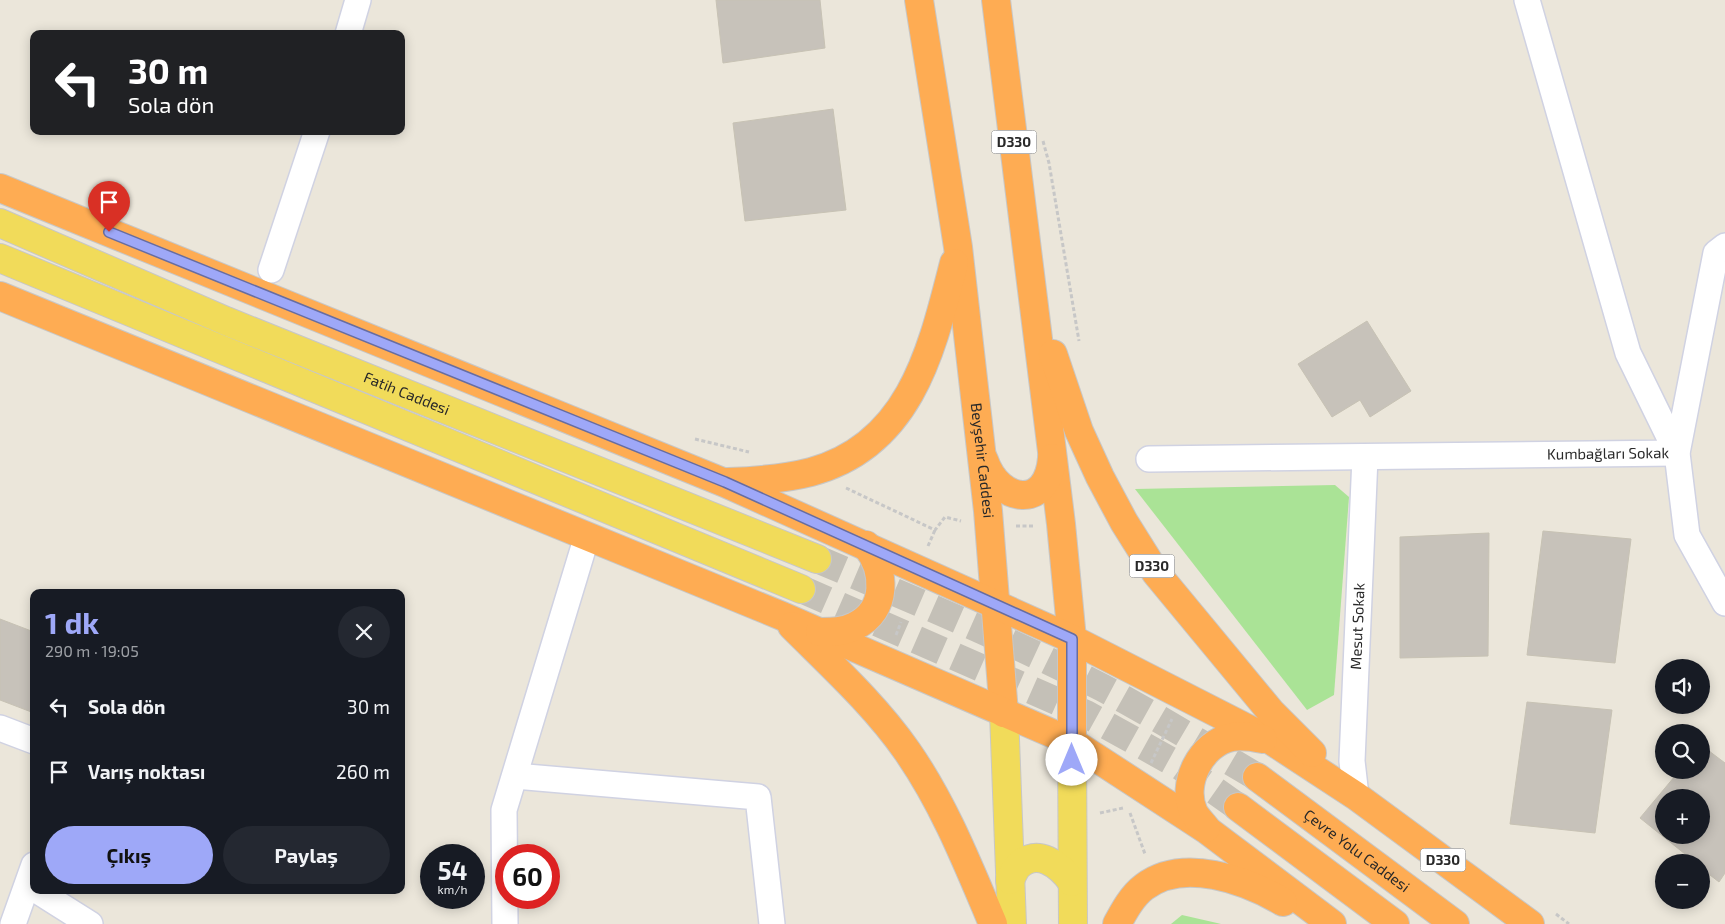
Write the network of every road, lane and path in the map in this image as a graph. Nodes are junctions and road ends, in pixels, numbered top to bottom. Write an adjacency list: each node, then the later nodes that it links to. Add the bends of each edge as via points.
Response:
1 (358, 0): 5 (street)
2 (919, 0): 11 (highway, Beyşehir Caddesi)
3 (996, 0): 14 (highway, D330)
4 (1527, 0): 20 (street, Kumbağları Sokak, via 1628,353)
5 (349, 30)
6 (316, 135): 13 (street)
7 (1042, 135): 16 (path)
8 (0, 188): 25 (highway)
9 (0, 223): 30 (main road, Fatih Caddesi, via 226,321)
10 (1725, 246): 20 (street, via 1716,252)
11 (958, 247): 18 (highway, Beyşehir Caddesi); 24 (highway, via 929,355 901,409 856,452)
12 (0, 258): 31 (main road, Fatih Caddesi)
13 (271, 270)
14 (1032, 284): 19 (highway); 46 (highway, D330, via 1083,438 1124,522 1156,573 1271,712)
15 (0, 296): 28 (highway)
16 (1080, 347)
17 (687, 436): 21 (path)
18 (981, 450): 19 (highway, via 988,471 1001,488 1013,494 1033,494 1043,487 1051,475); 27 (highway, Beyşehir Caddesi)
19 (1053, 452): 26 (highway)
20 (1678, 453): 22 (street, Kumbağları Sokak); 33 (street, via 1687,535)
21 (758, 454)
22 (1365, 457): 23 (street, Kumbağları Sokak); 46 (street, Mesut Sokak, via 1352,761)
23 (1149, 460)
24 (812, 472): 25 (highway); 27 (path, via 935,530 945,517)
25 (725, 482): 29 (highway)
26 (1061, 524): 27 (path); 36 (highway)
27 (989, 528): 32 (highway, Beyşehir Caddesi)
28 (587, 536): 34 (highway); 43 (street)
29 (866, 545): 32 (highway); 35 (highway, via 876,558 879,570 880,595 876,606 853,628)
30 (817, 559)
31 (801, 589)
32 (995, 602): 36 (highway); 38 (highway, Beyşehir Caddesi)
33 (1725, 603)
34 (782, 616): 35 (highway); 58 (highway, via 872,707 907,751 949,824)
35 (820, 632): 38 (highway)
36 (1072, 639): 37 (highway); 42 (highway)
37 (1183, 694): 41 (highway); 45 (path)
38 (1004, 712): 42 (highway); 49 (main road, Beyşehir Caddesi)
39 (0, 728): 40 (street)
40 (30, 739)
41 (1272, 741): 46 (highway); 48 (highway, via 1233,736 1221,740 1204,753 1193,772 1190,799 1194,813)
42 (1072, 742): 45 (highway); 51 (main road)
43 (515, 776): 56 (street, via 504,810); 57 (street, via 758,797)
44 (1257, 778): 65 (highway, Çevre Yolu Caddesi)
45 (1141, 785): 48 (highway); 50 (path, via 1128,806)
46 (1356, 796): 66 (highway, D330)
47 (1238, 807): 64 (highway)
48 (1207, 830): 63 (highway)
49 (1010, 880): 51 (main road, via 1018,866 1031,859 1046,859 1064,870); 59 (main road, Beyşehir Caddesi)
50 (1154, 881): 61 (highway, via 1144,886 1128,903); 62 (highway, via 1188,873 1223,876 1270,894)
51 (1072, 882): 60 (main road)
52 (30, 888): 54 (street)
53 (49, 894): 55 (street)
54 (13, 924)
55 (90, 924)
56 (505, 924)
57 (772, 924)
58 (993, 924)
59 (1012, 924)
60 (1073, 924)
61 (1117, 924)
62 (1321, 924)
63 (1332, 924)
64 (1396, 924)
65 (1455, 924)
66 (1530, 924)

